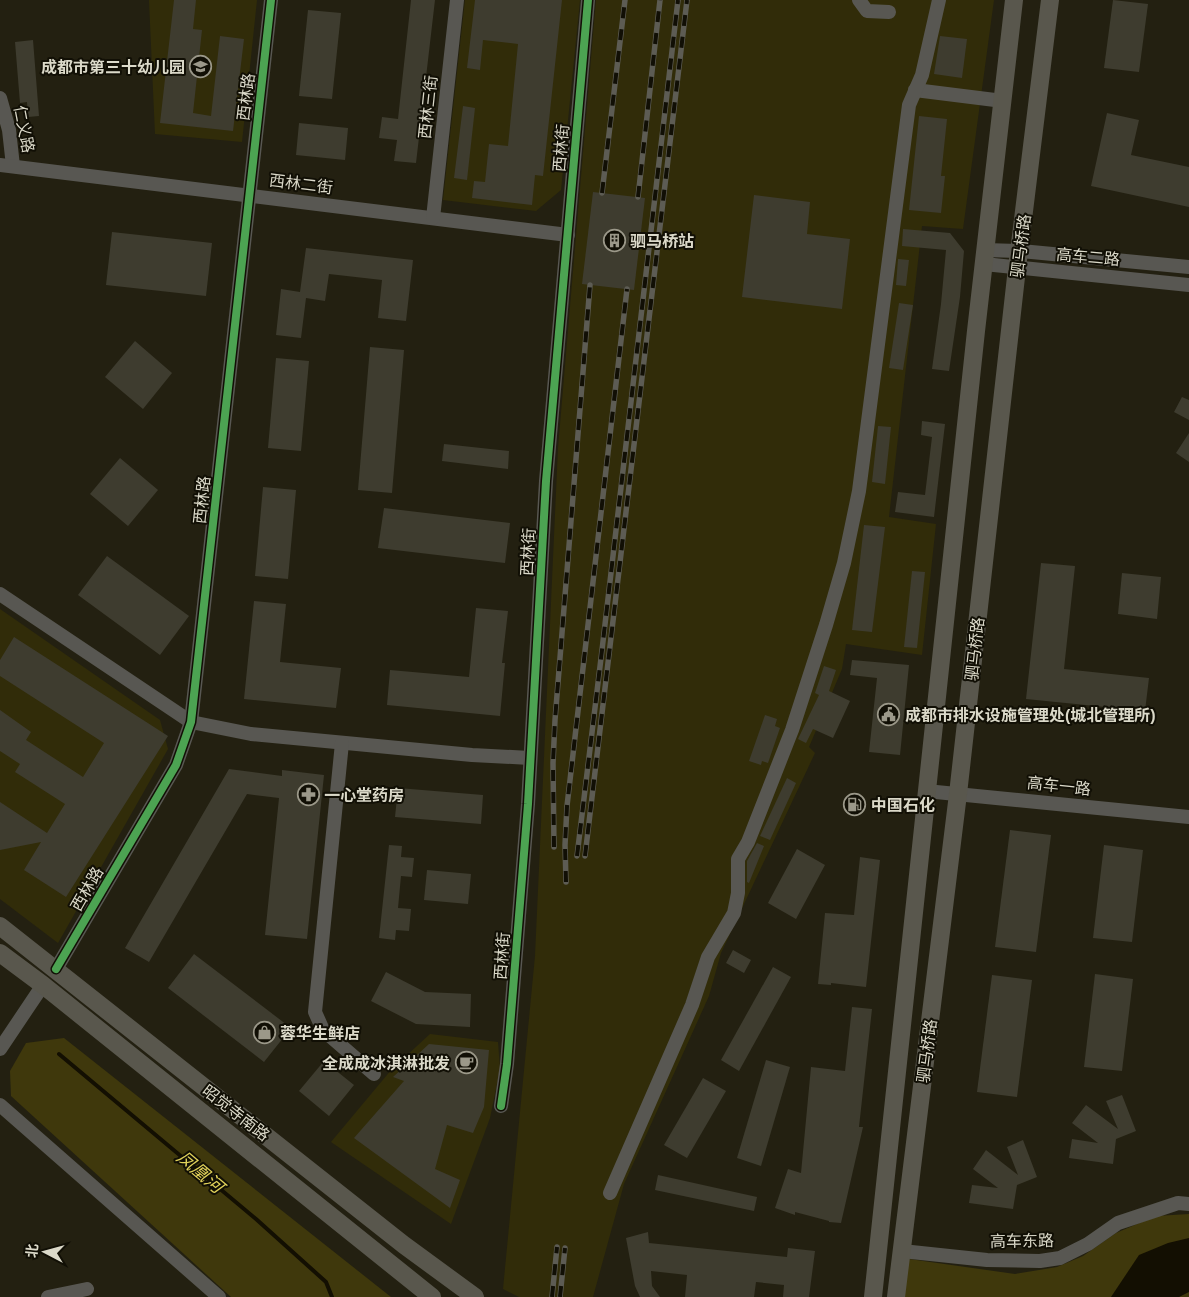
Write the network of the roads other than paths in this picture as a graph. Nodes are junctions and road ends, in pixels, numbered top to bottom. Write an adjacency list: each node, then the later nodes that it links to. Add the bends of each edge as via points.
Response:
1 (271, 0): 13 (street, 西林路)
2 (457, 0): 14 (street, 西林三街)
3 (588, 0): 15 (street, 西林街)
4 (859, 0): 8 (street, via 866,11)
5 (939, 0): 9 (street, via 922,75)
6 (1014, 0): 11 (main road, 驷马桥路)
7 (1050, 0): 16 (main road, 驷马桥路)
8 (889, 12)
9 (915, 90): 11 (street); 36 (street, via 909,105 859,491 844,563 792,730 748,842 738,859 738,893 734,913 708,956 692,1005)
10 (0, 98): 12 (street, 仁义路, via 9,130)
11 (1003, 101): 17 (main road, 驷马桥路)
12 (7, 165): 13 (street, 西林二街)
13 (249, 195): 14 (street, 西林二街); 22 (street, 西林路)
14 (433, 218): 15 (street, 西林二街)
15 (568, 235): 24 (street, 西林街, via 546,481)
16 (1021, 251): 17 (street, 高车二路); 18 (street, 高车二路); 19 (main road, 驷马桥路)
17 (985, 257): 19 (street, 高车二路); 25 (main road, 驷马桥路)
18 (1189, 267)
19 (1018, 268): 20 (street, 高车二路); 26 (main road, 驷马桥路)
20 (1189, 285)
21 (0, 594): 22 (street)
22 (191, 722): 23 (street, via 250,734); 30 (street, 西林路, via 176,764)
23 (342, 743): 24 (street); 33 (street, via 315,1012 323,1030)
24 (530, 758): 35 (street, 西林街)
25 (926, 791): 26 (street, 高车一路); 44 (main road, 驷马桥路)
26 (958, 794): 27 (street, 高车一路); 38 (main road, 驷马桥路)
27 (1189, 817)
28 (0, 926): 30 (main road, 昭觉寺南路)
29 (0, 953): 31 (main road, 昭觉寺南路)
30 (56, 969): 43 (main road, 昭觉寺南路, via 404,1245)
31 (43, 986): 32 (street); 42 (main road, 昭觉寺南路)
32 (0, 1049)
33 (374, 1074)
34 (0, 1105): 41 (street)
35 (501, 1106)
36 (610, 1193)
37 (1189, 1204): 38 (street, 高车东路, via 1178,1203 1118,1223 1060,1258 987,1260)
38 (902, 1251): 45 (main road, 驷马桥路)
39 (87, 1289): 40 (street)
40 (48, 1297)
41 (219, 1297)
42 (432, 1297)
43 (475, 1297)
44 (873, 1297)
45 (896, 1297)

